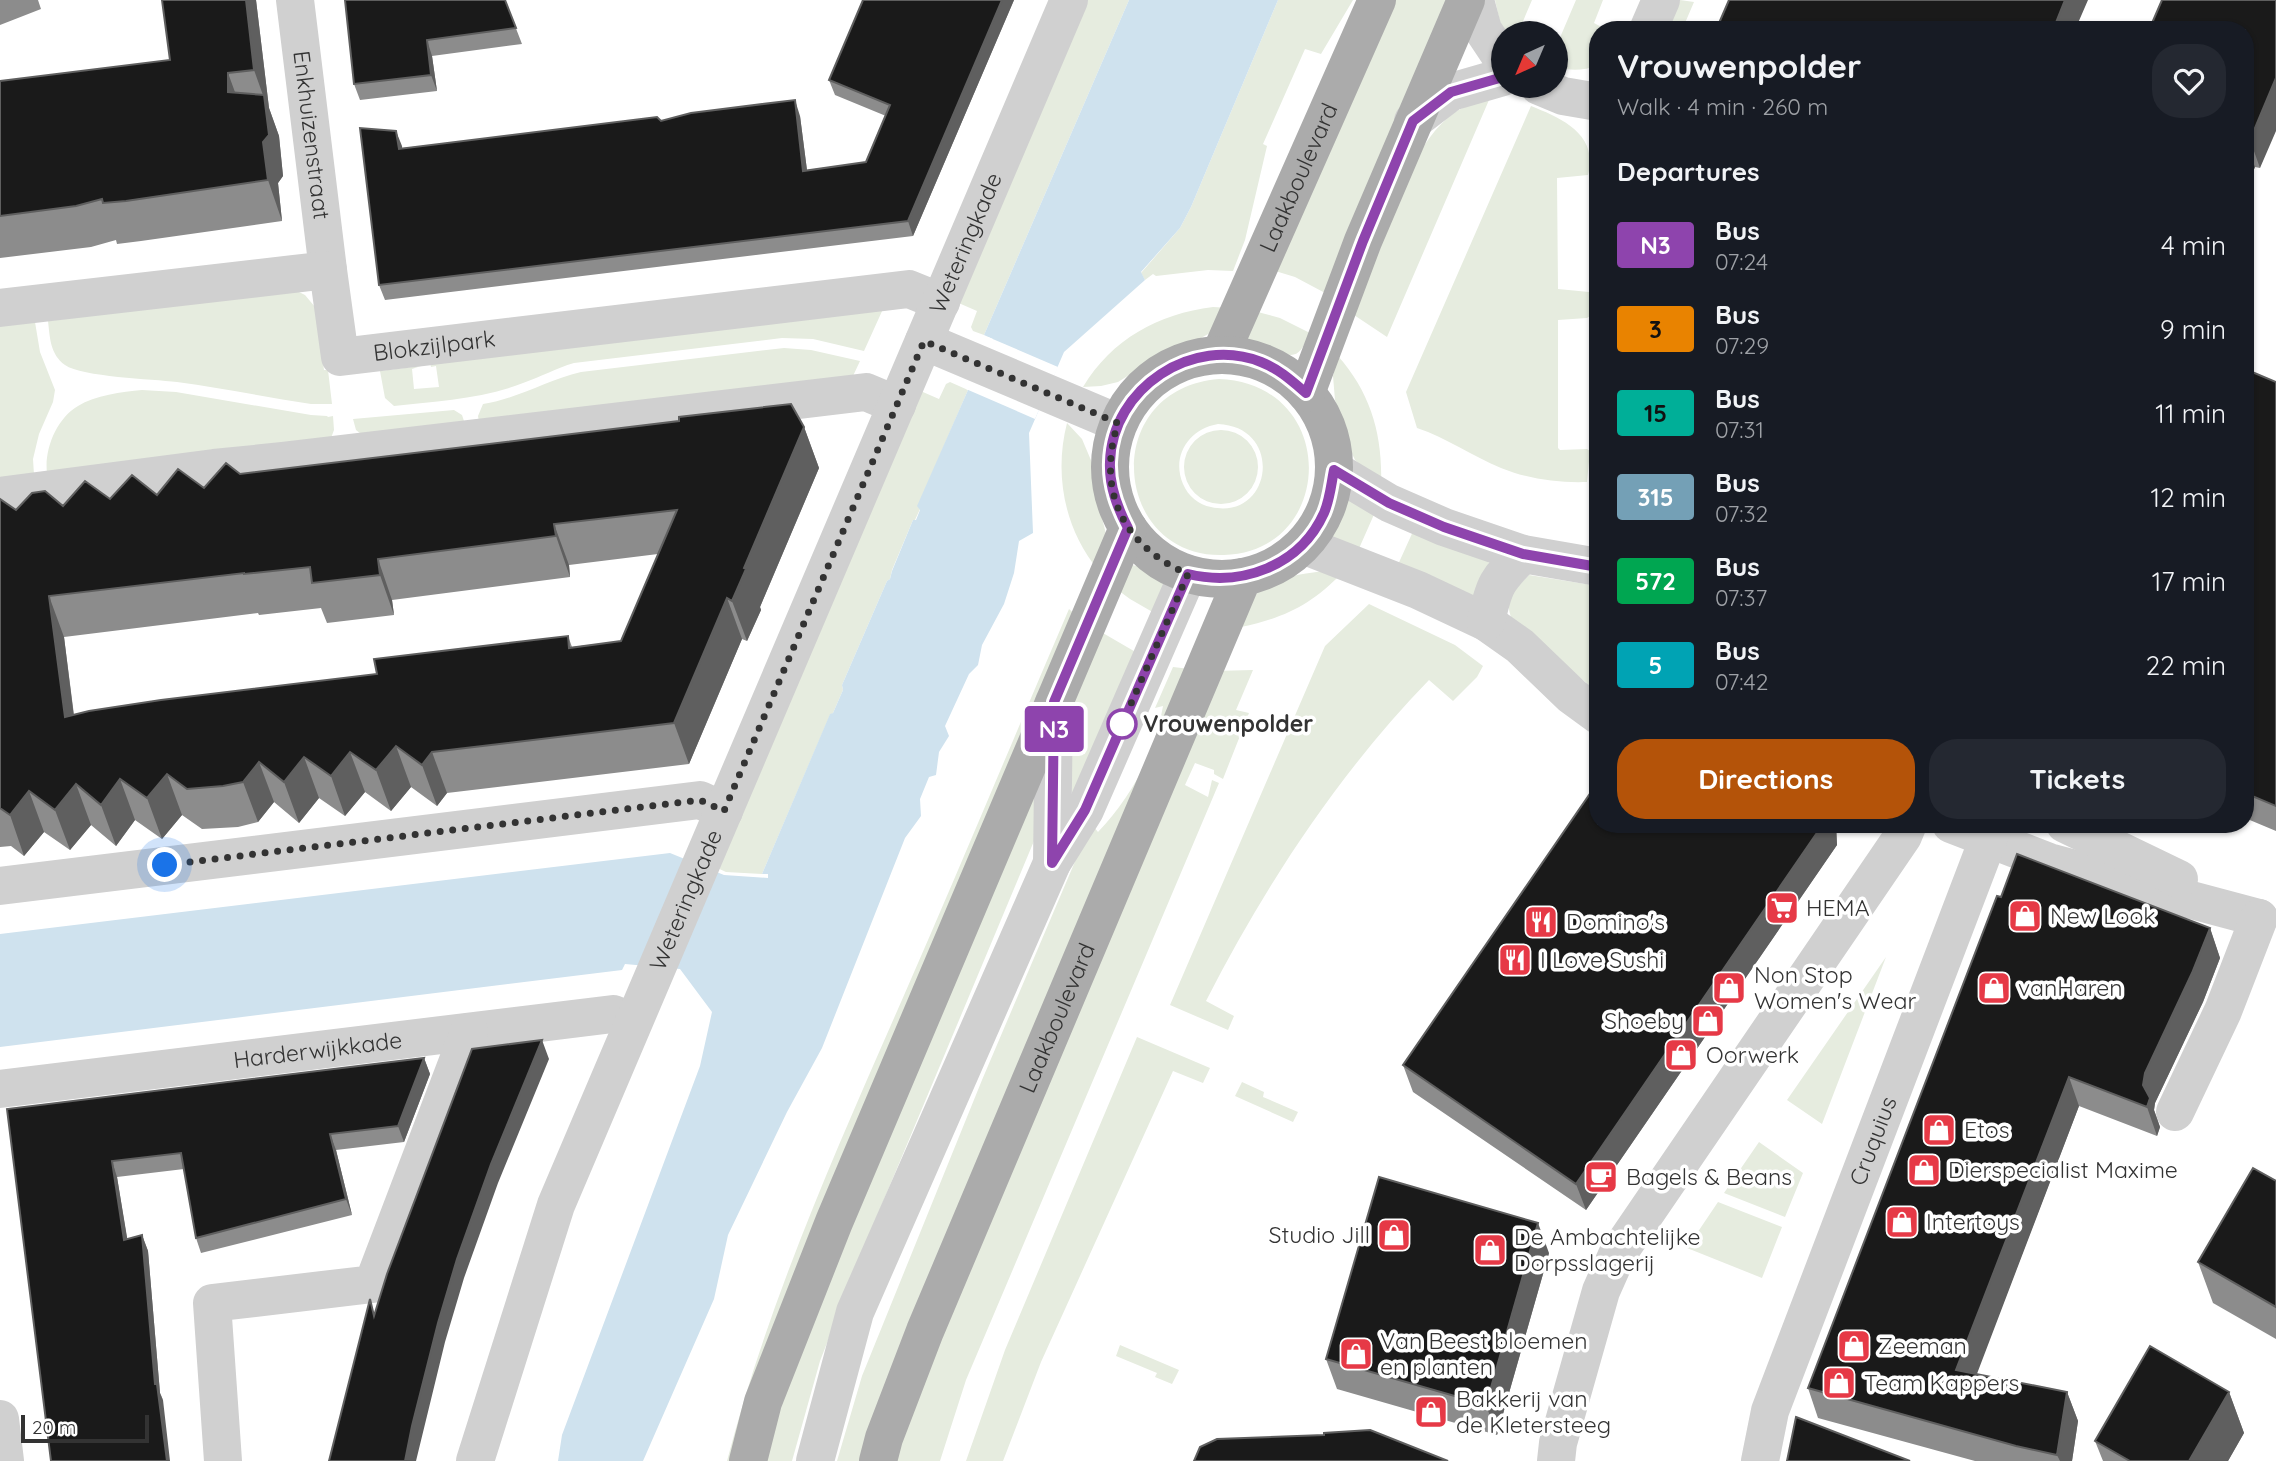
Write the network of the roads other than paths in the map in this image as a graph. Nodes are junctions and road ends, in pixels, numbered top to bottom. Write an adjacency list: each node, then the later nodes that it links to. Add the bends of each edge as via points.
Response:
1 (295, 0): 13 (street, Enkhuizenstraat)
2 (1069, 0): 14 (street, Weteringkade)
3 (1377, 0): 17 (main road, Laakboulevard)
4 (1465, 0): 12 (main road)
5 (1475, 0): 8 (street)
6 (1661, 0): 7 (street)
7 (1652, 21)
8 (1491, 42)
9 (1491, 81): 12 (street, via 1451,92)
10 (1568, 97): 11 (street)
11 (1589, 100)
12 (1413, 121): 18 (main road)
13 (328, 270): 14 (street, Blokzijlpark, via 340,357 909,289); 15 (street)
14 (941, 302): 16 (street, Weteringkade)
15 (0, 308)
16 (924, 341): 19 (street, Weteringkade); 20 (street)
17 (1220, 355): 18 (main road, via 1261,362); 20 (main road, via 1198,357 1154,377 1133,397)
18 (1306, 393): 21 (main road, via 1322,418)
19 (897, 405): 22 (street, via 866,392); 32 (street, Weteringkade)
20 (1118, 423): 23 (main road, via 1112,440 1111,485)
21 (1334, 470): 24 (main road, via 1324,512); 25 (street, via 1389,503)
22 (0, 496)
23 (1128, 528): 27 (main road, via 1152,555); 30 (main road)
24 (1303, 545): 28 (main road, via 1267,569); 29 (street)
25 (1523, 554): 26 (street); 29 (street, via 1494,587)
26 (1589, 565)
27 (1188, 574): 28 (main road); 37 (street, via 1085,810)
28 (1244, 577): 50 (main road, Laakboulevard, via 930,1318)
29 (1486, 622): 31 (street)
30 (1054, 702): 37 (street); 48 (main road, via 834,1222 763,1402)
31 (1589, 708)
32 (724, 811): 38 (street, via 700,800); 40 (street, Weteringkade)
33 (1904, 833): 51 (street, via 1617,1255 1601,1291)
34 (1991, 833): 52 (street, Cruquius, via 1774,1398)
35 (1993, 833): 39 (street, via 2049,862)
36 (2084, 833): 39 (street)
37 (1052, 863): 49 (street, via 855,1312)
38 (0, 886)
39 (2268, 921): 43 (street)
40 (633, 1022): 41 (street, Harderwijkkade, via 613,1014); 47 (street, Weteringkade, via 555,1205)
41 (469, 1032): 42 (street, Harderwijkkade); 46 (street, via 373,1284 212,1303)
42 (0, 1088)
43 (2175, 1112)
44 (0, 1419): 45 (street)
45 (5, 1461)
46 (223, 1461)
47 (475, 1461)
48 (748, 1461)
49 (815, 1461)
50 (878, 1461)
51 (1556, 1461)
52 (1760, 1461)

